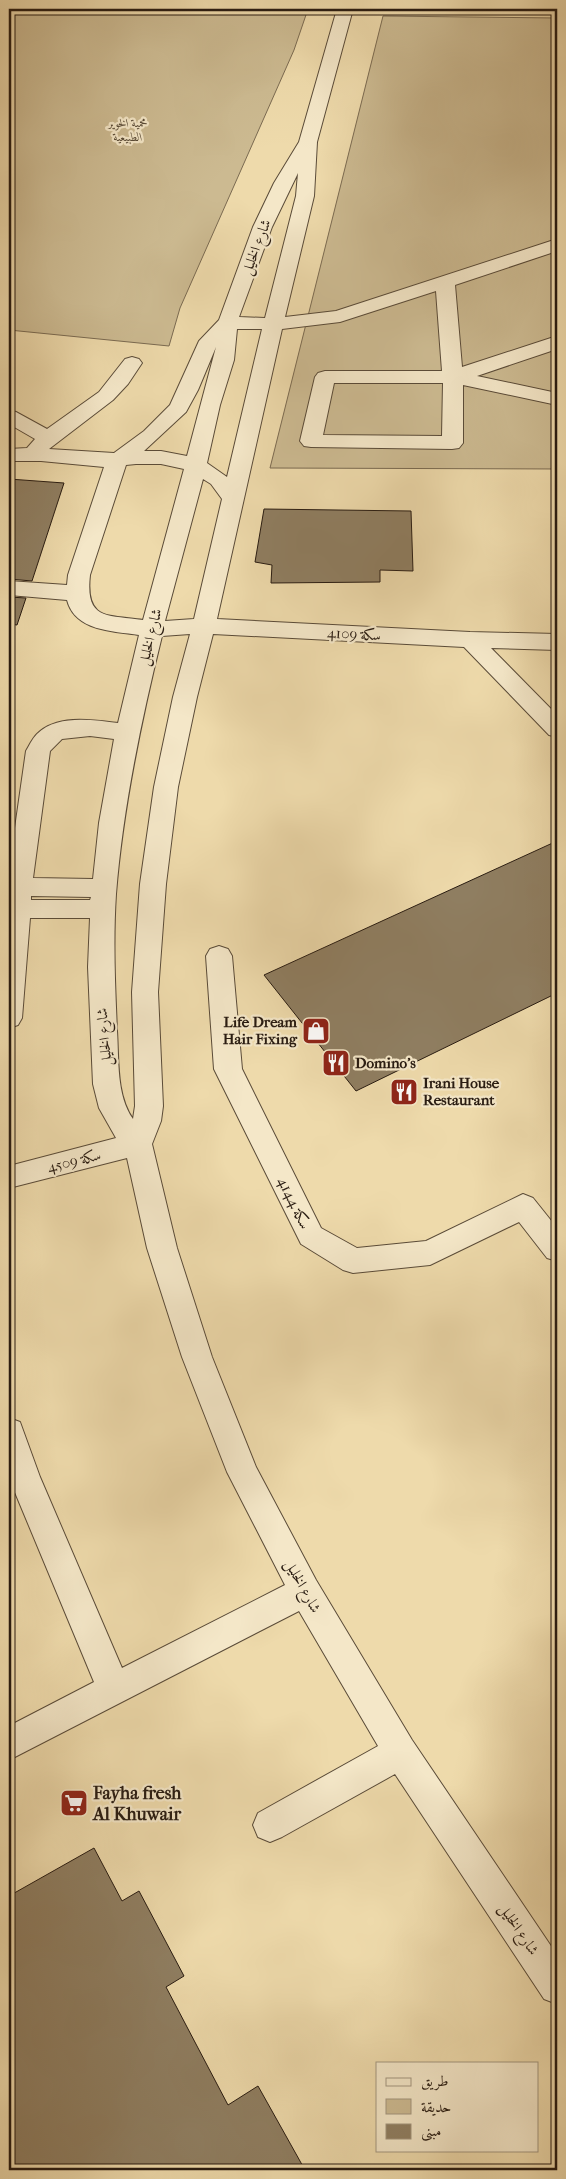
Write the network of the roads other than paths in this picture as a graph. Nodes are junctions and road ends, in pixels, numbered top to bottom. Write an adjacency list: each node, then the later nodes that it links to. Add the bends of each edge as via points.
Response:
1 (345, 9): 2 (street, شارع الخليل)
2 (308, 142): 5 (street, شارع الخليل, via 290,168 270,209); 6 (street, شارع الخليل, via 305,196)
3 (557, 245): 4 (street)
4 (445, 282): 6 (street, via 340,316); 9 (street)
5 (228, 322): 6 (street); 15 (street, via 203,352 179,408 159,429); 16 (street, شارع الخليل, via 225,354)
6 (273, 325): 17 (street, شارع الخليل)
7 (557, 342): 9 (street)
8 (132, 363): 12 (street, via 107,395)
9 (454, 377): 9 (street, via 452,443 311,441 325,377); 10 (street)
10 (557, 399)
11 (9, 416): 12 (street)
12 (48, 438): 14 (street)
13 (9, 456): 14 (street)
14 (31, 456): 15 (street)
15 (117, 461): 16 (street, via 149,457); 19 (street, via 78,575)
16 (195, 466): 17 (street, via 219,480); 21 (street, شارع الخليل)
17 (233, 499): 20 (street, شارع الخليل)
18 (9, 588): 19 (street)
19 (76, 593): 21 (street, سكة 4109, via 88,616 103,622)
20 (204, 626): 21 (street, سكة 4109); 22 (street, سكة 4109); 30 (street, شارع الخليل, via 166,787 153,884 145,992 149,1106)
21 (151, 629): 25 (street, شارع الخليل)
22 (470, 640): 23 (street, سكة 4109); 24 (street)
23 (557, 642)
24 (557, 730)
25 (128, 732): 26 (street, via 74,728 50,734 42,741); 27 (street, شارع الخليل, via 111,820)
26 (18, 898): 27 (street); 29 (street)
27 (103, 898): 30 (street, شارع الخليل, via 100,994 109,1096 113,1114 123,1130)
28 (219, 956): 32 (street, سكة 4144, via 228,1069 311,1236 353,1261 430,1254 523,1206)
29 (9, 1018)
30 (138, 1144): 31 (street, سكة 4509); 35 (street, شارع الخليل, via 162,1248 198,1357 243,1472)
31 (9, 1177)
32 (557, 1249)
33 (9, 1432): 34 (street)
34 (16, 1480): 36 (street)
35 (305, 1591): 36 (street); 38 (street, شارع الخليل)
36 (114, 1689): 37 (street)
37 (9, 1744)
38 (400, 1752): 39 (street); 40 (street, شارع الخليل)
39 (270, 1825)
40 (557, 1986)

